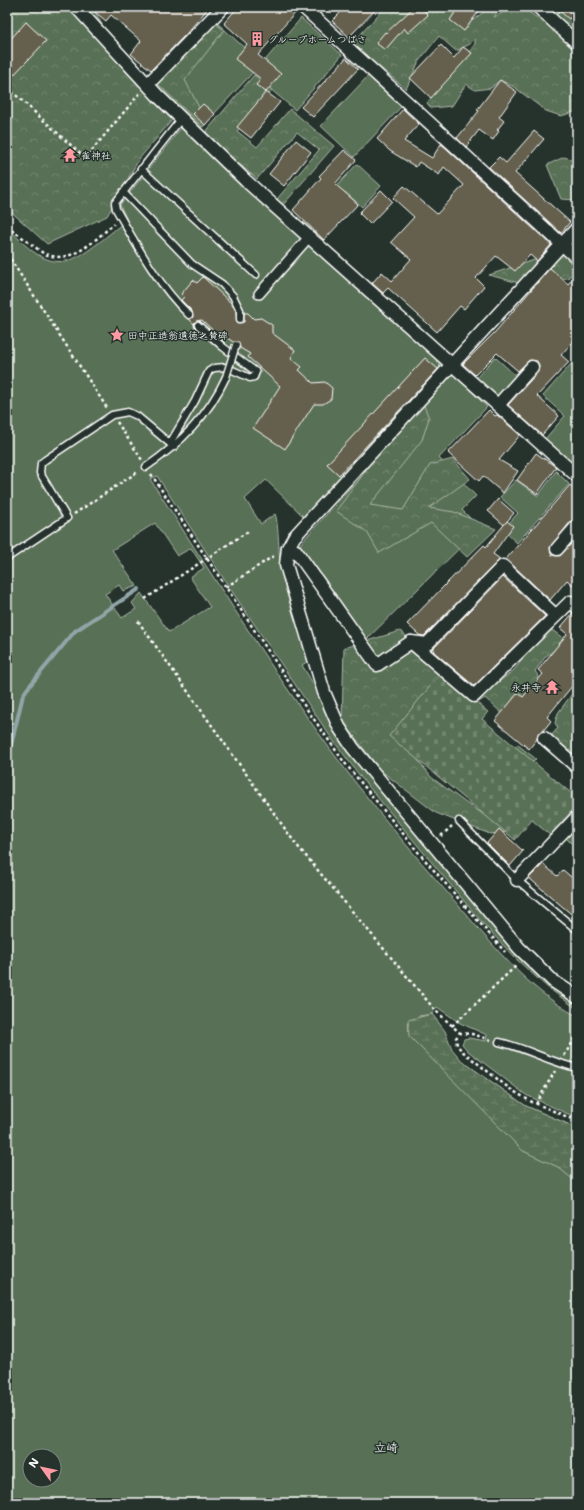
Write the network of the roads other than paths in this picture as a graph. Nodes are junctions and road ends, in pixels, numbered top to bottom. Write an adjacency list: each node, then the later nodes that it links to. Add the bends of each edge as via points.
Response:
1 (76, 7): 6 (street)
2 (223, 7): 6 (street)
3 (303, 7): 12 (street)
4 (538, 7): 5 (street)
5 (577, 43)
6 (148, 84): 7 (street)
7 (181, 118): 8 (lane); 11 (street)
8 (141, 169): 9 (lane); 14 (lane)
9 (123, 192): 16 (lane, via 115,203 116,209 162,284); 17 (lane, via 192,264 222,284 233,296 240,310)
10 (577, 228): 12 (street)
11 (309, 237): 15 (street); 20 (street)
12 (562, 244): 13 (street); 20 (street)
13 (577, 258)
14 (256, 275)
15 (259, 294)
16 (189, 315)
17 (240, 319)
18 (198, 325): 23 (lane, via 256,372 254,377 250,378 226,367 209,371)
19 (236, 345): 23 (lane, bridge, via 226,377 203,417 185,437)
20 (452, 364): 22 (street); 27 (street, via 302,528)
21 (532, 367): 22 (street)
22 (499, 404): 25 (street)
23 (172, 445): 24 (lane); 29 (lane, via 132,412 112,415 41,464 40,473 67,518)
24 (146, 467)
25 (577, 476)
26 (577, 526): 28 (street)
27 (288, 548): 32 (street, via 296,551 377,665); 39 (street, via 286,565 289,577 324,692 350,743 519,948 540,969)
28 (557, 549)
29 (7, 558)
30 (577, 607): 31 (street, via 570,602)
31 (555, 615): 32 (street, via 503,566 427,644); 32 (street, via 474,696)
32 (411, 642)
33 (544, 738): 34 (street)
34 (577, 767)
35 (577, 817): 37 (street)
36 (459, 821): 37 (lane)
37 (517, 880): 38 (lane)
38 (577, 930)
39 (577, 997)
40 (499, 1042): 41 (lane)
41 (577, 1068)

